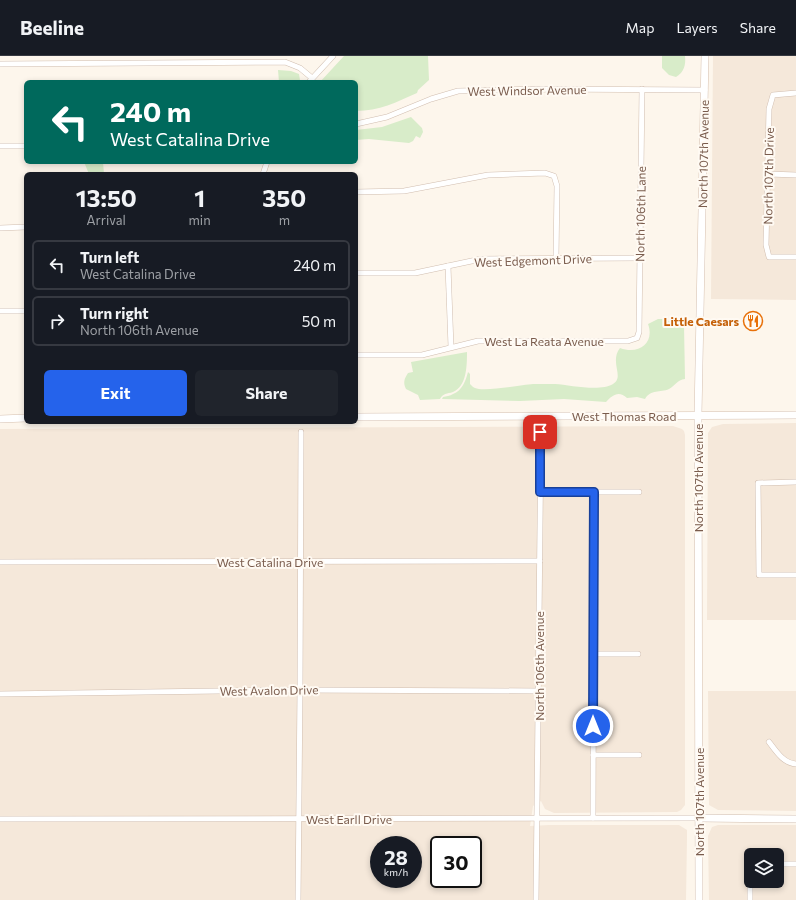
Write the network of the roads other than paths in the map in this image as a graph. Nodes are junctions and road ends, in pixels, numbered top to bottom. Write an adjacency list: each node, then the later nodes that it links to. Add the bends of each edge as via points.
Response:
1 (333, 56): 4 (street)
2 (705, 56): 6 (main road, North 107th Avenue)
3 (0, 64): 4 (street, via 285,62 300,68)
4 (311, 80)
5 (642, 89): 6 (street, West Windsor Avenue); 8 (street, West Windsor Avenue, via 458,91 387,117); 18 (street, North 106th Lane)
6 (704, 90): 26 (main road, North 107th Avenue)
7 (796, 93): 11 (street, North 107th Drive, via 773,95 770,109)
8 (358, 124)
9 (0, 146): 10 (street)
10 (24, 146)
11 (769, 174): 12 (street); 16 (street, North 107th Drive, via 766,245 769,257)
12 (796, 175)
13 (358, 192): 17 (street, via 404,191 488,175 545,173 554,176 557,186)
14 (0, 228): 15 (street)
15 (24, 228)
16 (796, 257)
17 (556, 258): 18 (street, West Edgemont Drive); 19 (street, West Edgemont Drive, via 481,259)
18 (639, 258): 23 (street, North 106th Lane)
19 (448, 266): 20 (street, West Edgemont Drive, via 416,273); 24 (street)
20 (358, 273)
21 (0, 311): 22 (street)
22 (24, 311)
23 (637, 338): 24 (street, West La Reata Avenue, via 478,340)
24 (451, 347): 25 (street, West La Reata Avenue, via 422,355)
25 (358, 355)
26 (698, 415): 27 (main road, West Thomas Road); 28 (main road, West Thomas Road); 52 (main road, North 107th Avenue)
27 (796, 415)
28 (358, 417)
29 (24, 418): 30 (main road)
30 (0, 419)
31 (301, 432): 39 (street)
32 (540, 432): 34 (street, North 106th Avenue)
33 (796, 482): 40 (street, via 758,483 759,575)
34 (540, 492): 35 (street); 37 (street, North 106th Avenue)
35 (594, 492): 36 (street); 41 (street)
36 (639, 492)
37 (540, 561): 39 (street, West Catalina Drive); 44 (street, North 106th Avenue)
38 (0, 562): 39 (street, West Catalina Drive)
39 (300, 562): 43 (street)
40 (796, 575)
41 (593, 654): 42 (street); 47 (street)
42 (638, 654)
43 (300, 690): 44 (street, West Avalon Drive); 45 (street, West Avalon Drive); 54 (street)
44 (538, 691): 50 (street, North 106th Avenue)
45 (0, 694)
46 (769, 742): 49 (street, via 780,757)
47 (593, 755): 48 (street); 51 (street)
48 (639, 755)
49 (796, 764)
50 (538, 818): 51 (street, West Earll Drive); 54 (street, West Earll Drive); 60 (street, North 106th Avenue)
51 (593, 818): 52 (street, West Earll Drive)
52 (699, 818): 55 (main road); 61 (main road, North 107th Avenue)
53 (0, 819): 54 (street, West Earll Drive)
54 (298, 819): 59 (street)
55 (796, 819)
56 (784, 864): 57 (street)
57 (796, 864)
58 (750, 888): 62 (street)
59 (298, 900)
60 (536, 900)
61 (699, 900)
62 (750, 900)

